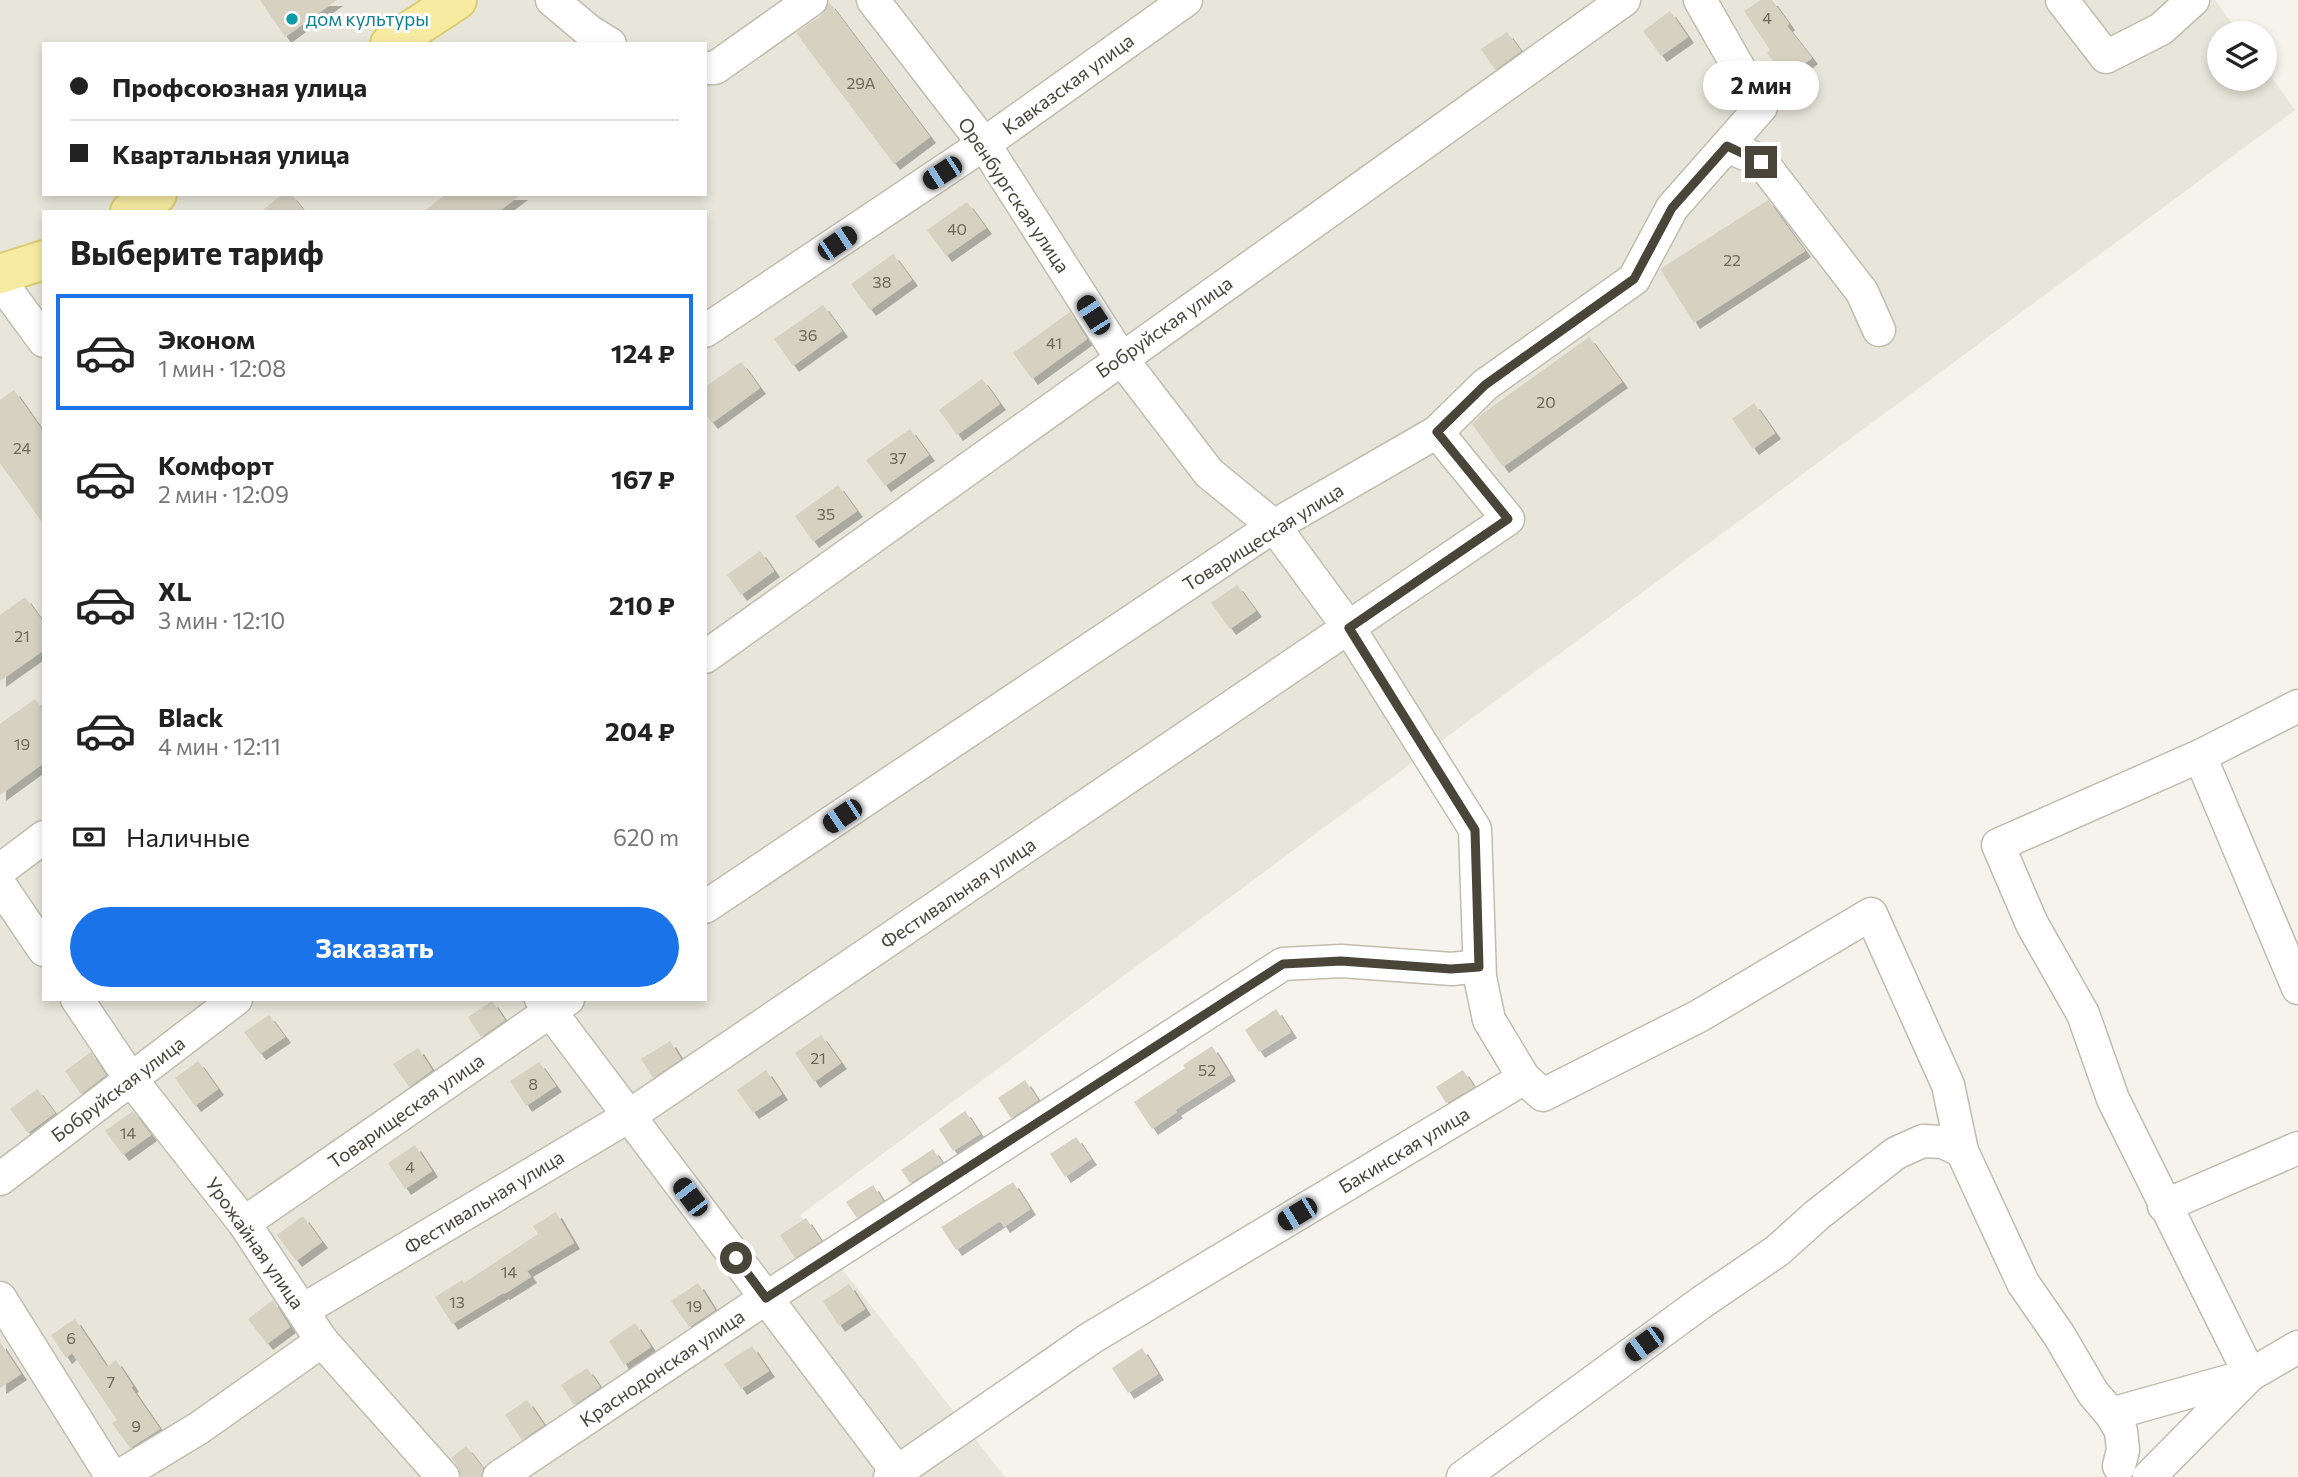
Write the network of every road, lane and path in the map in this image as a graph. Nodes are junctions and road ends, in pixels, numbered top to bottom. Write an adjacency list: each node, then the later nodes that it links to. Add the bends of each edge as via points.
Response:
1 (457, 0): 10 (main road)
2 (552, 0): 11 (street)
3 (811, 0): 12 (street, via 715,68)
4 (873, 0): 13 (street, Оренбургская улица)
5 (1186, 0): 13 (street, Кавказская улица)
6 (1624, 0): 23 (street, Бобруйская улица)
7 (1700, 0): 14 (street, Товарищеская улица, via 1761,107)
8 (2062, 0): 9 (street, via 2106,58 2161,29)
9 (2193, 0)
10 (393, 42)
11 (607, 42)
12 (707, 68)
13 (984, 144): 20 (street, Кавказская улица); 23 (street, Оренбургская улица)
14 (1727, 146): 21 (street, via 1761,162 1862,292); 24 (street, Товарищеская улица, via 1672,208 1634,279 1485,385)
15 (154, 196): 16 (main road)
16 (133, 210)
17 (42, 261): 18 (main road)
18 (0, 274)
19 (0, 281): 22 (street)
20 (707, 330)
21 (1879, 330)
22 (42, 338)
23 (1121, 358): 25 (street, Оренбургская улица, via 1209,473); 27 (street, Бобруйская улица)
24 (1437, 432): 25 (street, Товарищеская улица); 26 (street, Фестивальная улица, via 1508,519)
25 (1273, 526): 26 (street, Оренбургская улица); 33 (street, Товарищеская улица)
26 (1349, 628): 35 (street, Оренбургская улица, via 1475,830); 42 (street, Фестивальная улица)
27 (707, 656)
28 (2298, 706): 29 (street)
29 (2200, 756): 36 (street); 46 (street, via 1998,845 2032,924 2083,1014 2113,1099)
30 (42, 838): 31 (street)
31 (0, 870)
32 (0, 885): 34 (street)
33 (707, 907)
34 (42, 947)
35 (1479, 967): 41 (street, via 1489,1020); 49 (street, Краснодонская улица, via 1341,961 1283,964)
36 (2298, 988)
37 (78, 1001): 40 (street, Урожайная улица)
38 (233, 1001): 40 (street, Бобруйская улица)
39 (553, 1003): 42 (street); 47 (street, Товарищеская улица)
40 (131, 1078): 45 (street, Бобруйская улица); 47 (street, Урожайная улица)
41 (1524, 1078): 44 (street, via 1543,1095 1699,1016 1871,914 1948,1085); 56 (street, Бакинская улица, via 1091,1338)
42 (629, 1116): 49 (street); 50 (street, Фестивальная улица)
43 (2298, 1148): 46 (street)
44 (1962, 1151): 54 (street, via 2023,1283 2093,1394); 61 (street, via 1943,1142 1923,1141 1896,1153 1777,1251)
45 (0, 1179)
46 (2164, 1206): 53 (street)
47 (244, 1223): 50 (street, Урожайная улица)
48 (0, 1298): 57 (street)
49 (766, 1298): 56 (street); 60 (street, Краснодонская улица)
50 (303, 1310): 51 (street, Урожайная улица)
51 (322, 1341): 58 (street, via 200,1428); 59 (street, Урожайная улица)
52 (2298, 1347): 53 (street)
53 (2250, 1375): 54 (street); 62 (street)
54 (2111, 1414): 55 (street, via 2121,1431 2123,1450)
55 (2115, 1473)
56 (896, 1475)
57 (112, 1477)
58 (118, 1477)
59 (443, 1477)
60 (499, 1477)
61 (1463, 1477)
62 (2149, 1477)

